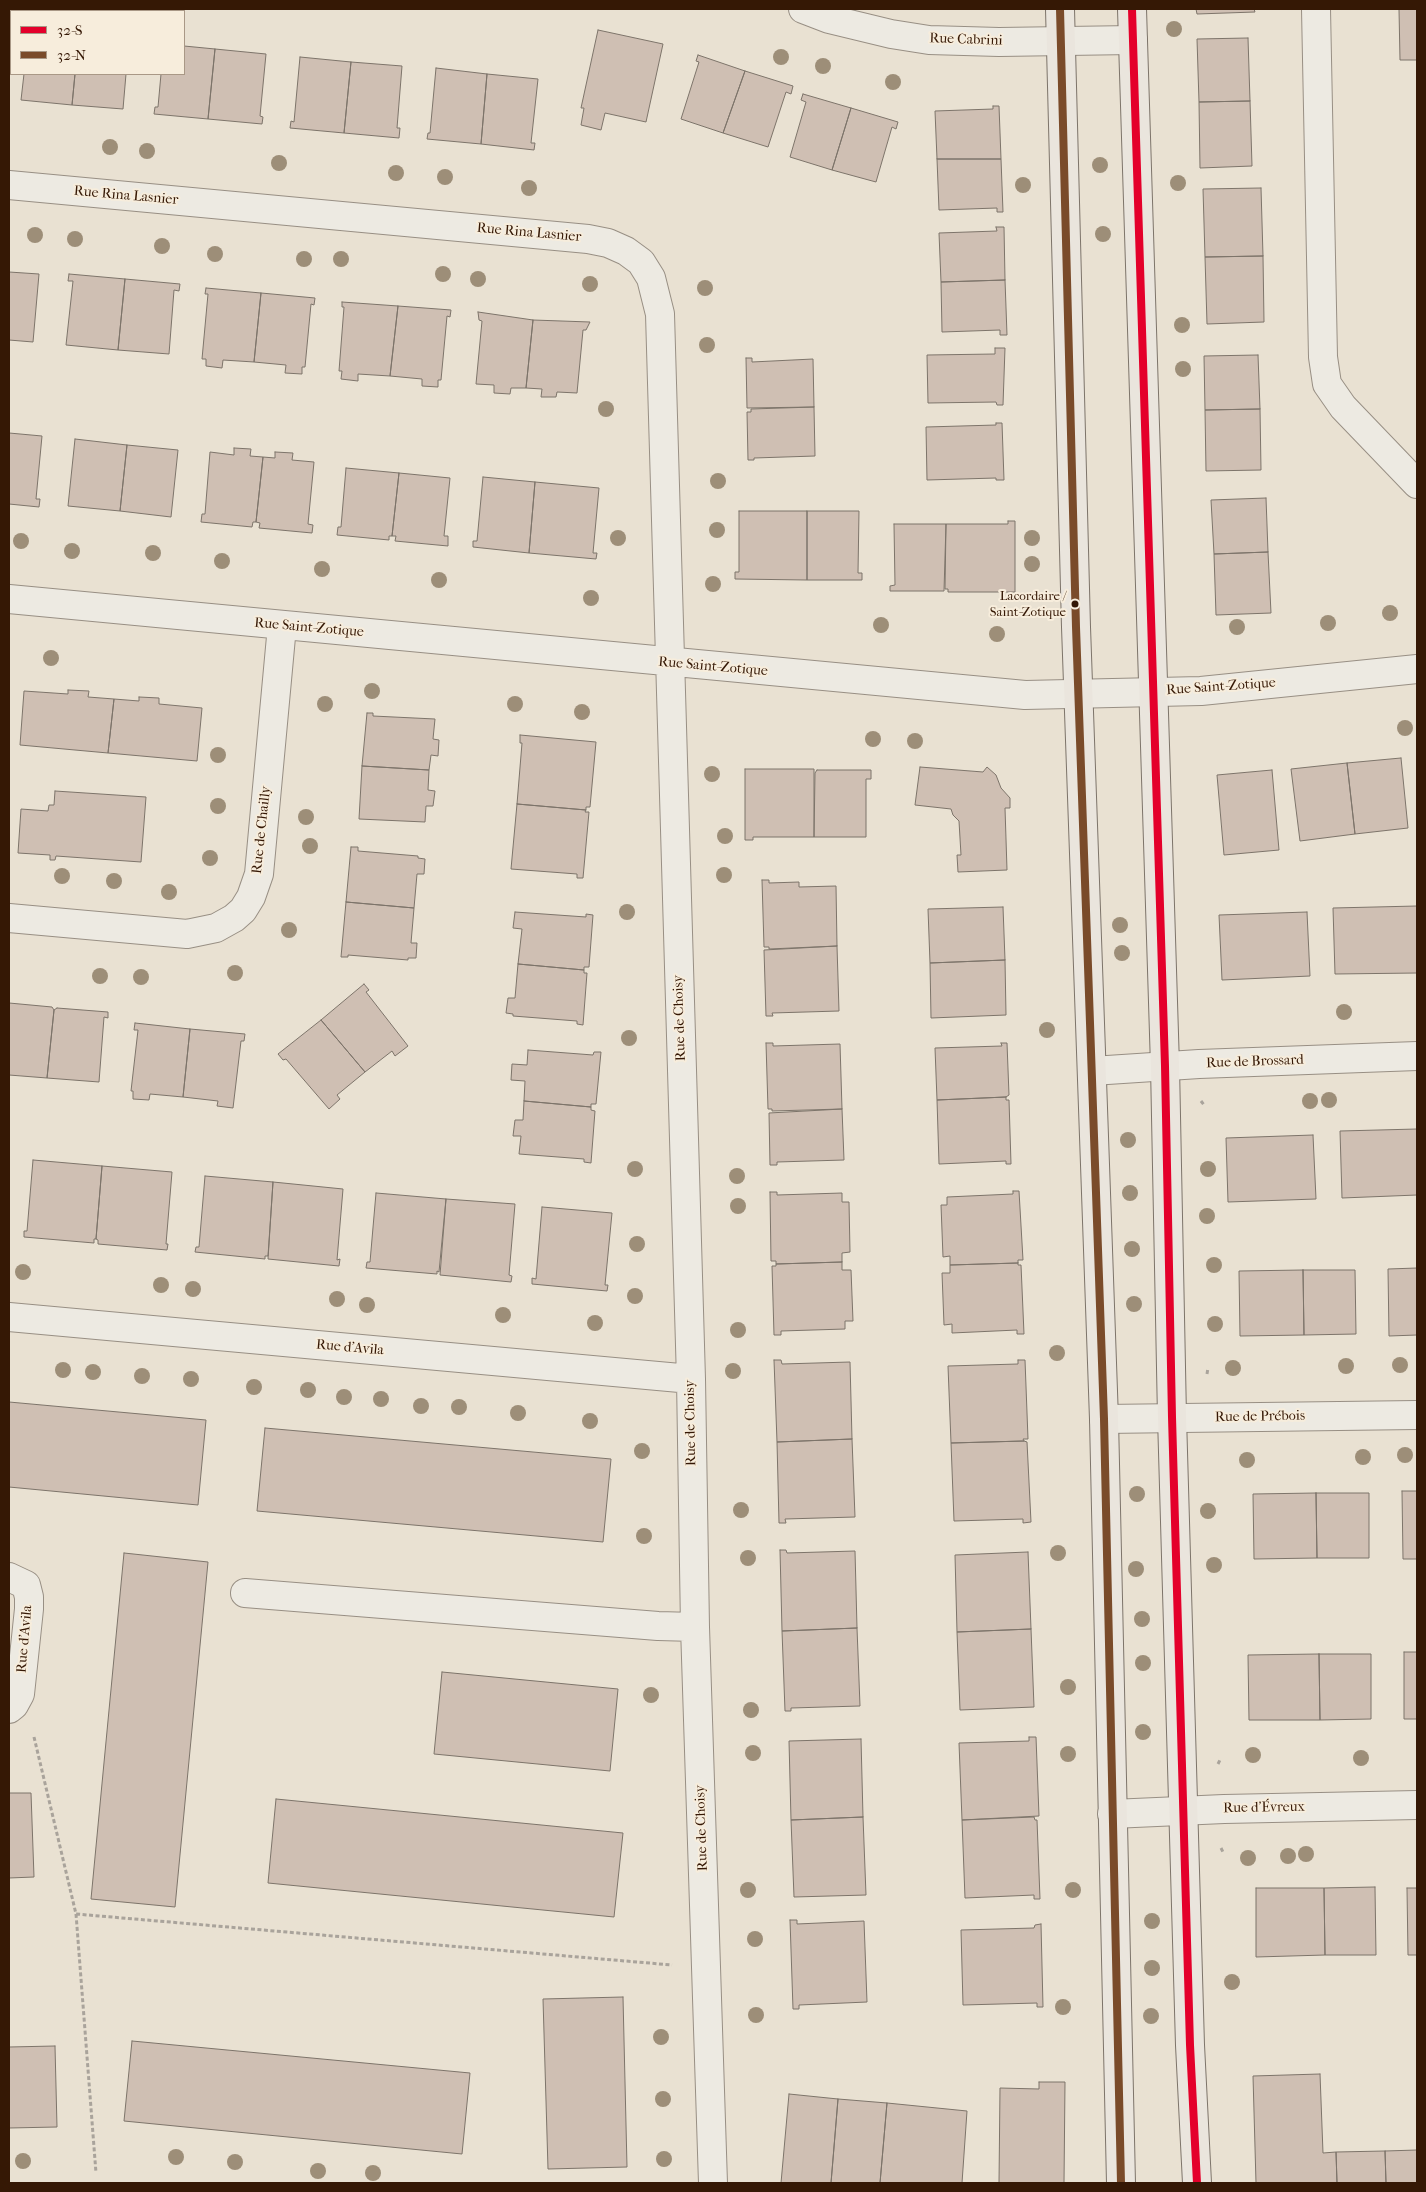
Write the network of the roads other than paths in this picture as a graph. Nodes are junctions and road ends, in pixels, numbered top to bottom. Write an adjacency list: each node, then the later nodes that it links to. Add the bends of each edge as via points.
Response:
1 (803, 9): 5 (street, Rue Cabrini, via 829,19 929,40)
2 (1060, 9): 5 (main road)
3 (1132, 9): 6 (main road)
4 (1316, 9): 8 (street, via 1323,357 1327,384 1343,408)
5 (1061, 40): 6 (street, Rue Cabrini); 14 (main road)
6 (1132, 40): 13 (main road)
7 (9, 185): 11 (street, Rue Rina Lasnier, via 588,239 626,251 641,262 651,278 660,314)
8 (1417, 484)
9 (9, 599): 10 (street, Rue Saint-Zotique)
10 (282, 626): 11 (street, Rue Saint-Zotique); 15 (street, Rue de Chailly, via 259,874 243,910 216,928 187,934)
11 (670, 663): 14 (street, Rue Saint-Zotique, via 1025,695); 20 (street, Rue de Choisy)
12 (1417, 669): 13 (street, Rue Saint-Zotique, via 1201,691)
13 (1153, 692): 14 (street, Rue Saint-Zotique); 17 (main road)
14 (1079, 694): 18 (main road)
15 (9, 918)
16 (1417, 1056): 17 (street, Rue de Brossard)
17 (1165, 1066): 18 (street, Rue de Brossard); 22 (main road)
18 (1092, 1071): 23 (main road)
19 (9, 1317): 20 (street, Rue d'Avila)
20 (691, 1379): 26 (street, Rue de Choisy)
21 (1417, 1415): 22 (street, Rue de Prébois)
22 (1172, 1417): 23 (street, Rue de Prébois); 29 (main road)
23 (1104, 1419): 30 (main road)
24 (9, 1577): 27 (street, Rue d'Avila, via 26,1585 29,1609 20,1694)
25 (245, 1593): 26 (street)
26 (695, 1627): 31 (street, Rue de Choisy)
27 (9, 1709)
28 (1417, 1805): 29 (street, Rue d'Évreux)
29 (1183, 1810): 30 (street, Rue d'Évreux); 33 (main road)
30 (1112, 1814): 32 (main road)
31 (714, 2183)
32 (1121, 2183)
33 (1197, 2183)

